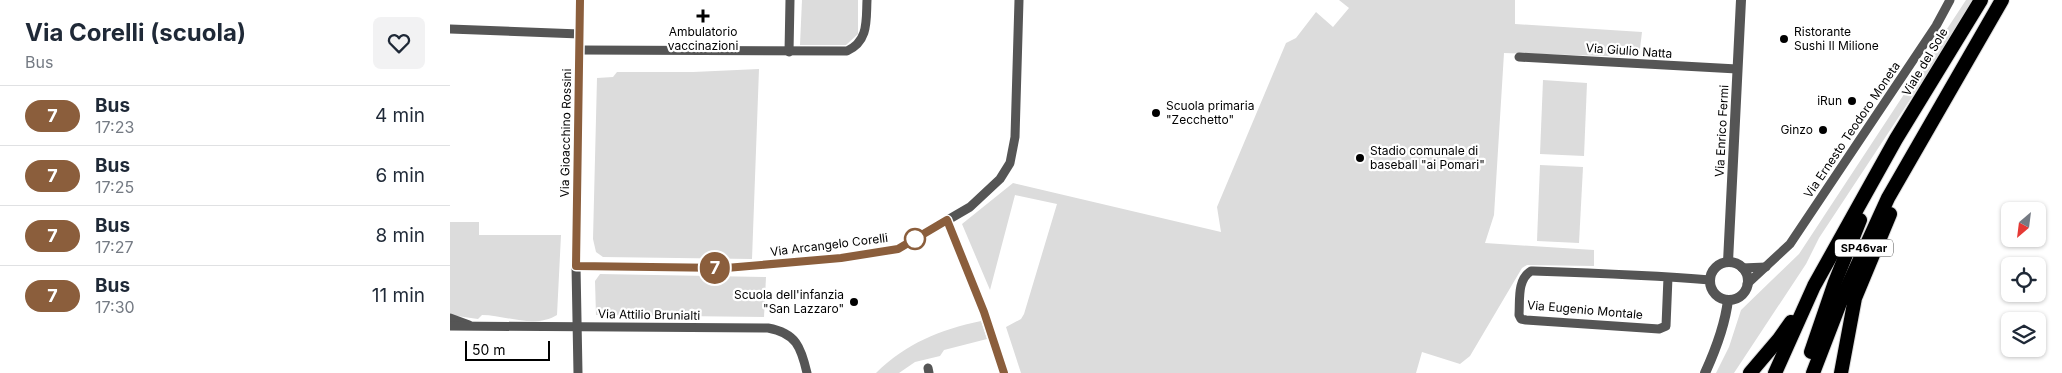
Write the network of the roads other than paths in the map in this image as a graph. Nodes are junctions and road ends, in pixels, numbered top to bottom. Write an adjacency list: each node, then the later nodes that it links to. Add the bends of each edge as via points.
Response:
1 (580, 0): 10 (street, Via Gioacchino Rossini)
2 (790, 0): 12 (street)
3 (867, 0): 12 (street, via 865,33 851,49)
4 (1019, 0): 17 (street, Via Arcangelo Corelli, via 1015,136 1010,163 991,189 970,207)
5 (1741, 0): 14 (street, Via Enrico Fermi)
6 (1950, 0): 20 (street, Via Ernesto Teodoro Moneta, via 1936,26 1790,244)
7 (2002, 0): 15 (highway)
8 (1978, 2): 16 (highway, Viale del Sole)
9 (450, 29): 10 (street)
10 (580, 34): 11 (street, Via Gioacchino Rossini)
11 (580, 50): 12 (street); 19 (street, Via Gioacchino Rossini)
12 (788, 52)
13 (1519, 57): 14 (street, Via Giulio Natta)
14 (1737, 69): 18 (street, Via Enrico Fermi)
15 (1926, 129): 38 (highway, SP46var, via 1863,249); 39 (highway, via 1855,298)
16 (1896, 139): 25 (highway); 37 (highway, SP46var, via 1835,282)
17 (947, 220): 19 (street, Via Arcangelo Corelli, via 898,249 841,258 726,268); 33 (street, via 984,312)
18 (1728, 262): 21 (street); 23 (street, via 1714,270)
19 (576, 266): 29 (street, Via Gioacchino Rossini)
20 (1766, 267): 21 (street); 24 (street, Via Ernesto Teodoro Moneta)
21 (1742, 268): 24 (street)
22 (1668, 277): 22 (street, Via Eugenio Montale, via 1666,326 1659,329 1526,320 1519,314 1521,282 1531,271); 23 (street, Via Eugenio Montale)
23 (1710, 280): 26 (street, via 1713,291)
24 (1747, 284): 26 (street, Via Ernesto Teodoro Moneta, via 1742,294)
25 (1814, 286): 35 (highway, via 1780,339); 36 (highway)
26 (1728, 300): 34 (street, via 1722,332)
27 (450, 318): 30 (street, Via Attilio Brunialti)
28 (450, 326): 30 (street, Via Attilio Brunialti)
29 (579, 326): 30 (street, Via Attilio Brunialti); 31 (street, Via Gioacchino Rossini); 32 (street, Via Attilio Brunialti, via 781,330 798,344)
30 (476, 327)
31 (578, 373)
32 (807, 373)
33 (1004, 373)
34 (1705, 373)
35 (1750, 373)
36 (1775, 373)
37 (1804, 373)
38 (1813, 373)
39 (1841, 373)

